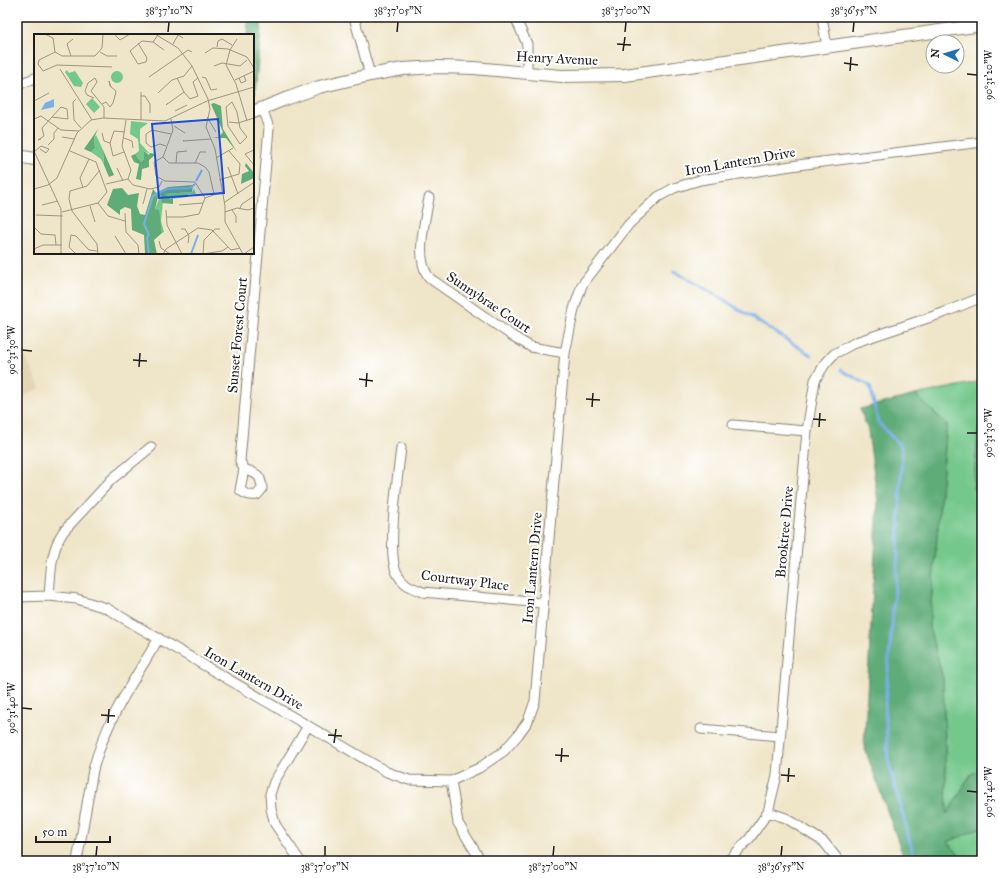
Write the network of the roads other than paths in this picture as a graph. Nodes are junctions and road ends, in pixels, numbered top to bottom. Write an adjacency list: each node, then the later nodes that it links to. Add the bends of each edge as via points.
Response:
1 (354, 17): 7 (street)
2 (515, 17): 6 (street, via 527,44)
3 (822, 17): 5 (street)
4 (982, 25): 5 (street, Henry Avenue)
5 (827, 47): 6 (street, Henry Avenue, via 625,75 561,76)
6 (527, 72): 7 (street, Henry Avenue, via 437,67 403,69)
7 (370, 75): 10 (street, Henry Avenue, via 319,88)
8 (34, 78): 9 (street)
9 (17, 85)
10 (258, 110): 21 (street, Sunset Forest Court, via 270,128 240,461)
11 (982, 142): 16 (street, Iron Lantern Drive, via 798,165 700,180 674,188 658,197 629,224 582,285)
12 (17, 156): 13 (street)
13 (34, 159)
14 (429, 198): 16 (street, Sunnybrae Court, via 422,258 428,276 531,347)
15 (982, 298): 18 (street, Brooktree Drive, via 856,342 834,354 815,380)
16 (565, 353): 24 (street, Iron Lantern Drive)
17 (733, 425): 18 (street)
18 (807, 430): 28 (street, Brooktree Drive)
19 (151, 447): 22 (street, via 112,479 56,542 52,555)
20 (401, 448): 24 (street, Courtway Place, via 392,554 396,572 406,585 423,592)
21 (244, 469)
22 (49, 596): 23 (street, Iron Lantern Drive); 25 (street, Iron Lantern Drive, via 77,599 106,608)
23 (17, 597)
24 (542, 603): 29 (street, Iron Lantern Drive, via 535,701 528,721 504,751 479,768)
25 (159, 638): 26 (street, Iron Lantern Drive); 31 (street, via 116,710 96,755)
26 (308, 726): 29 (street, Iron Lantern Drive, via 387,772 409,780); 32 (street, via 274,782 270,794 275,824)
27 (701, 729): 28 (street)
28 (779, 736): 30 (street, Brooktree Drive, via 777,775)
29 (451, 781): 33 (street, via 458,823)
30 (768, 812): 34 (street, Brooktree Drive, via 750,838); 35 (street, via 786,818 824,842)
31 (77, 861)
32 (300, 861)
33 (481, 861)
34 (728, 861)
35 (839, 861)

